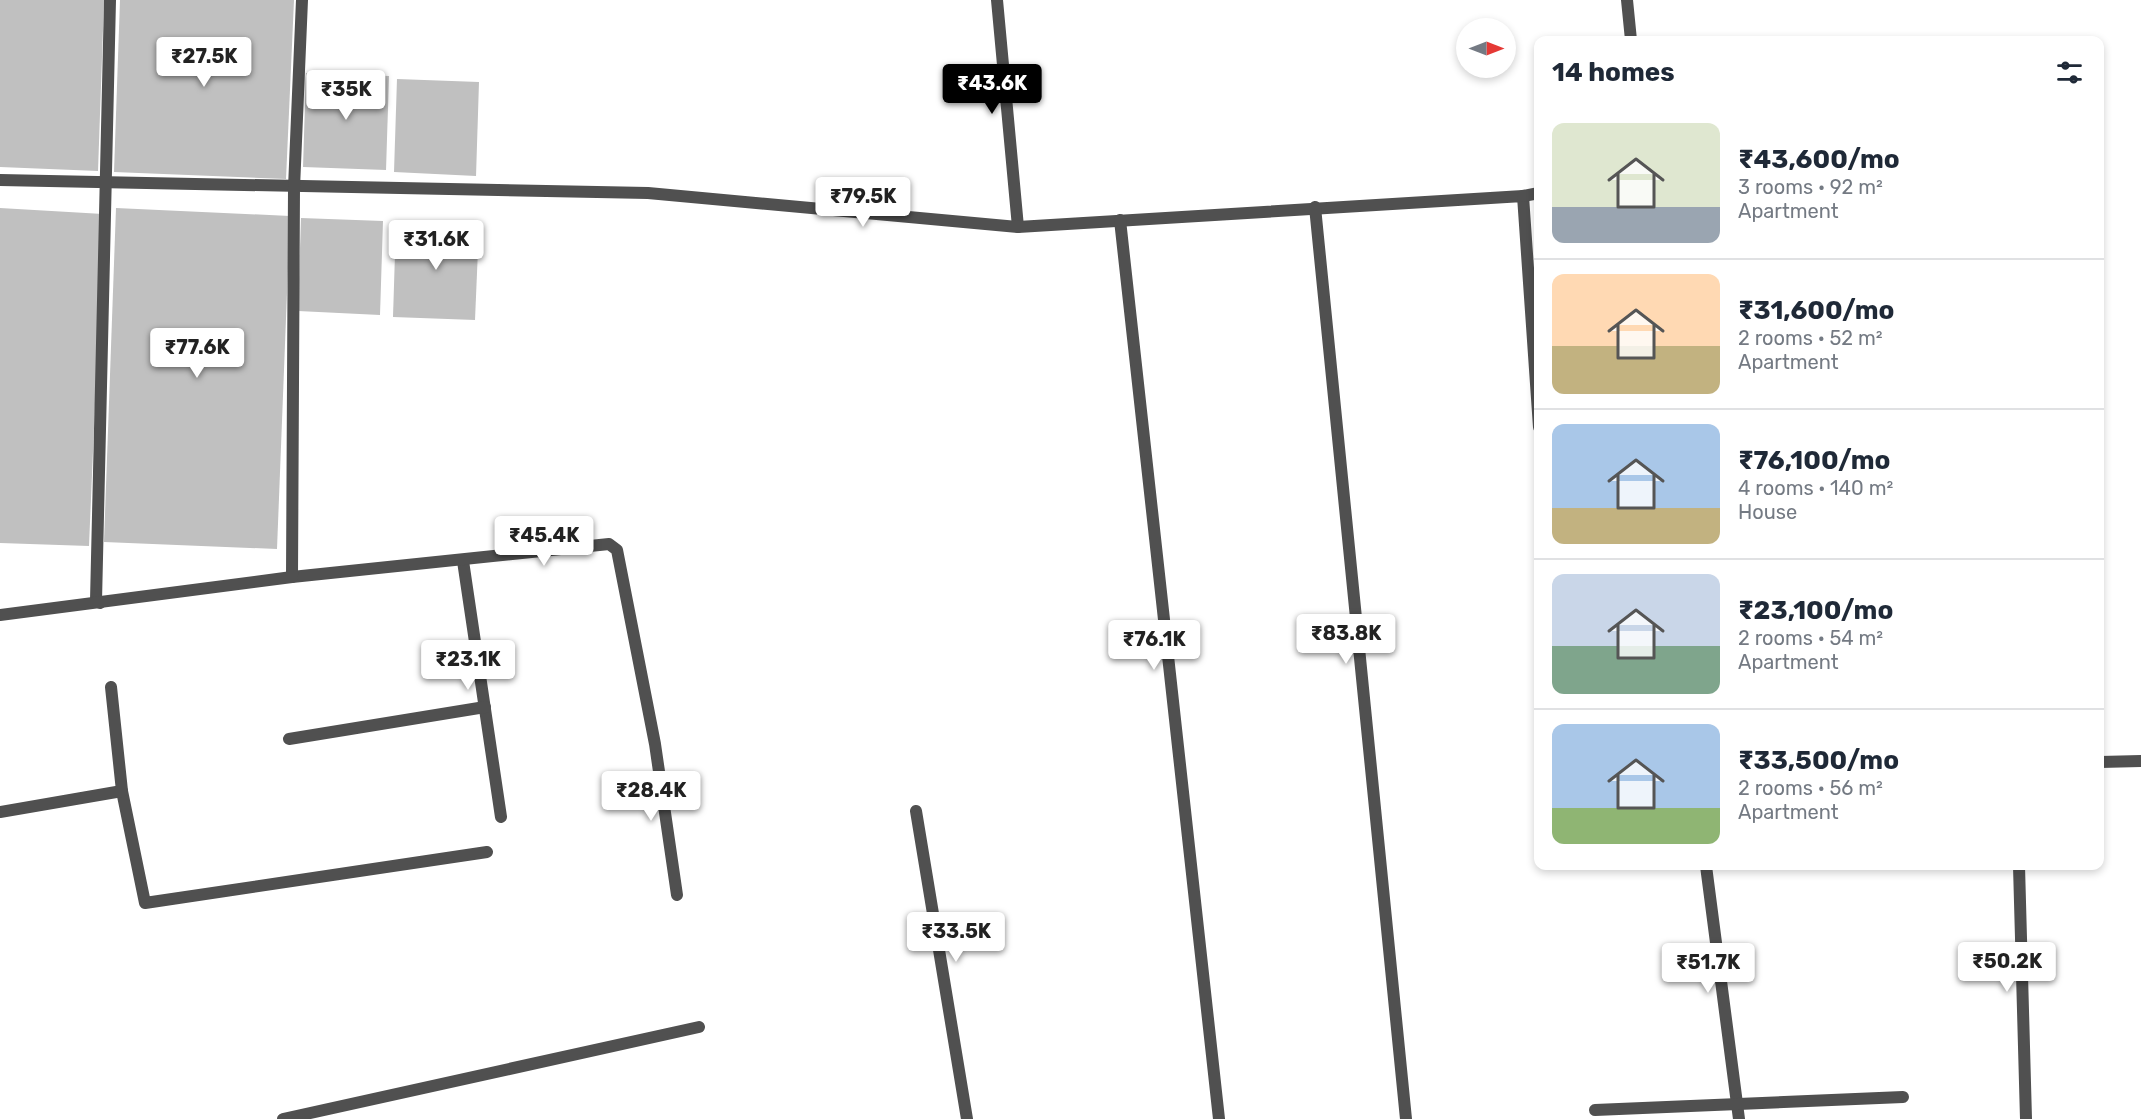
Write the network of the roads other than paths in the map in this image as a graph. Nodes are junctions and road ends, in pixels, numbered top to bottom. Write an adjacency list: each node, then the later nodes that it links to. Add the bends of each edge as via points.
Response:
1 (110, 0): 7 (street)
2 (302, 0): 8 (street)
3 (997, 0): 13 (street)
4 (1627, 0): 5 (street)
5 (1631, 36)
6 (0, 180): 7 (street)
7 (105, 184): 8 (street); 17 (street, via 96,601)
8 (294, 188): 13 (street, via 648,193); 16 (street)
9 (1534, 194): 10 (street)
10 (1523, 196): 11 (street); 14 (street)
11 (1315, 207): 12 (street); 39 (street)
12 (1120, 220): 13 (street); 38 (street)
13 (1018, 227)
14 (1534, 355)
15 (463, 561): 16 (street); 20 (street); 31 (street, via 609,544 617,550 655,744)
16 (292, 577): 17 (street)
17 (100, 603): 18 (street)
18 (0, 615)
19 (111, 687): 24 (street)
20 (485, 707): 21 (street); 27 (street)
21 (288, 740)
22 (2141, 761): 23 (street)
23 (2104, 762)
24 (122, 791): 26 (street); 28 (street, via 145,903)
25 (916, 811): 37 (street)
26 (0, 812)
27 (501, 816)
28 (486, 852)
29 (1707, 870): 34 (street)
30 (2019, 870): 41 (street)
31 (677, 895)
32 (699, 1027): 36 (street)
33 (1903, 1097): 34 (street)
34 (1737, 1105): 35 (street); 40 (street)
35 (1595, 1110)
36 (282, 1119)
37 (967, 1119)
38 (1219, 1119)
39 (1406, 1119)
40 (1739, 1119)
41 (2026, 1119)

